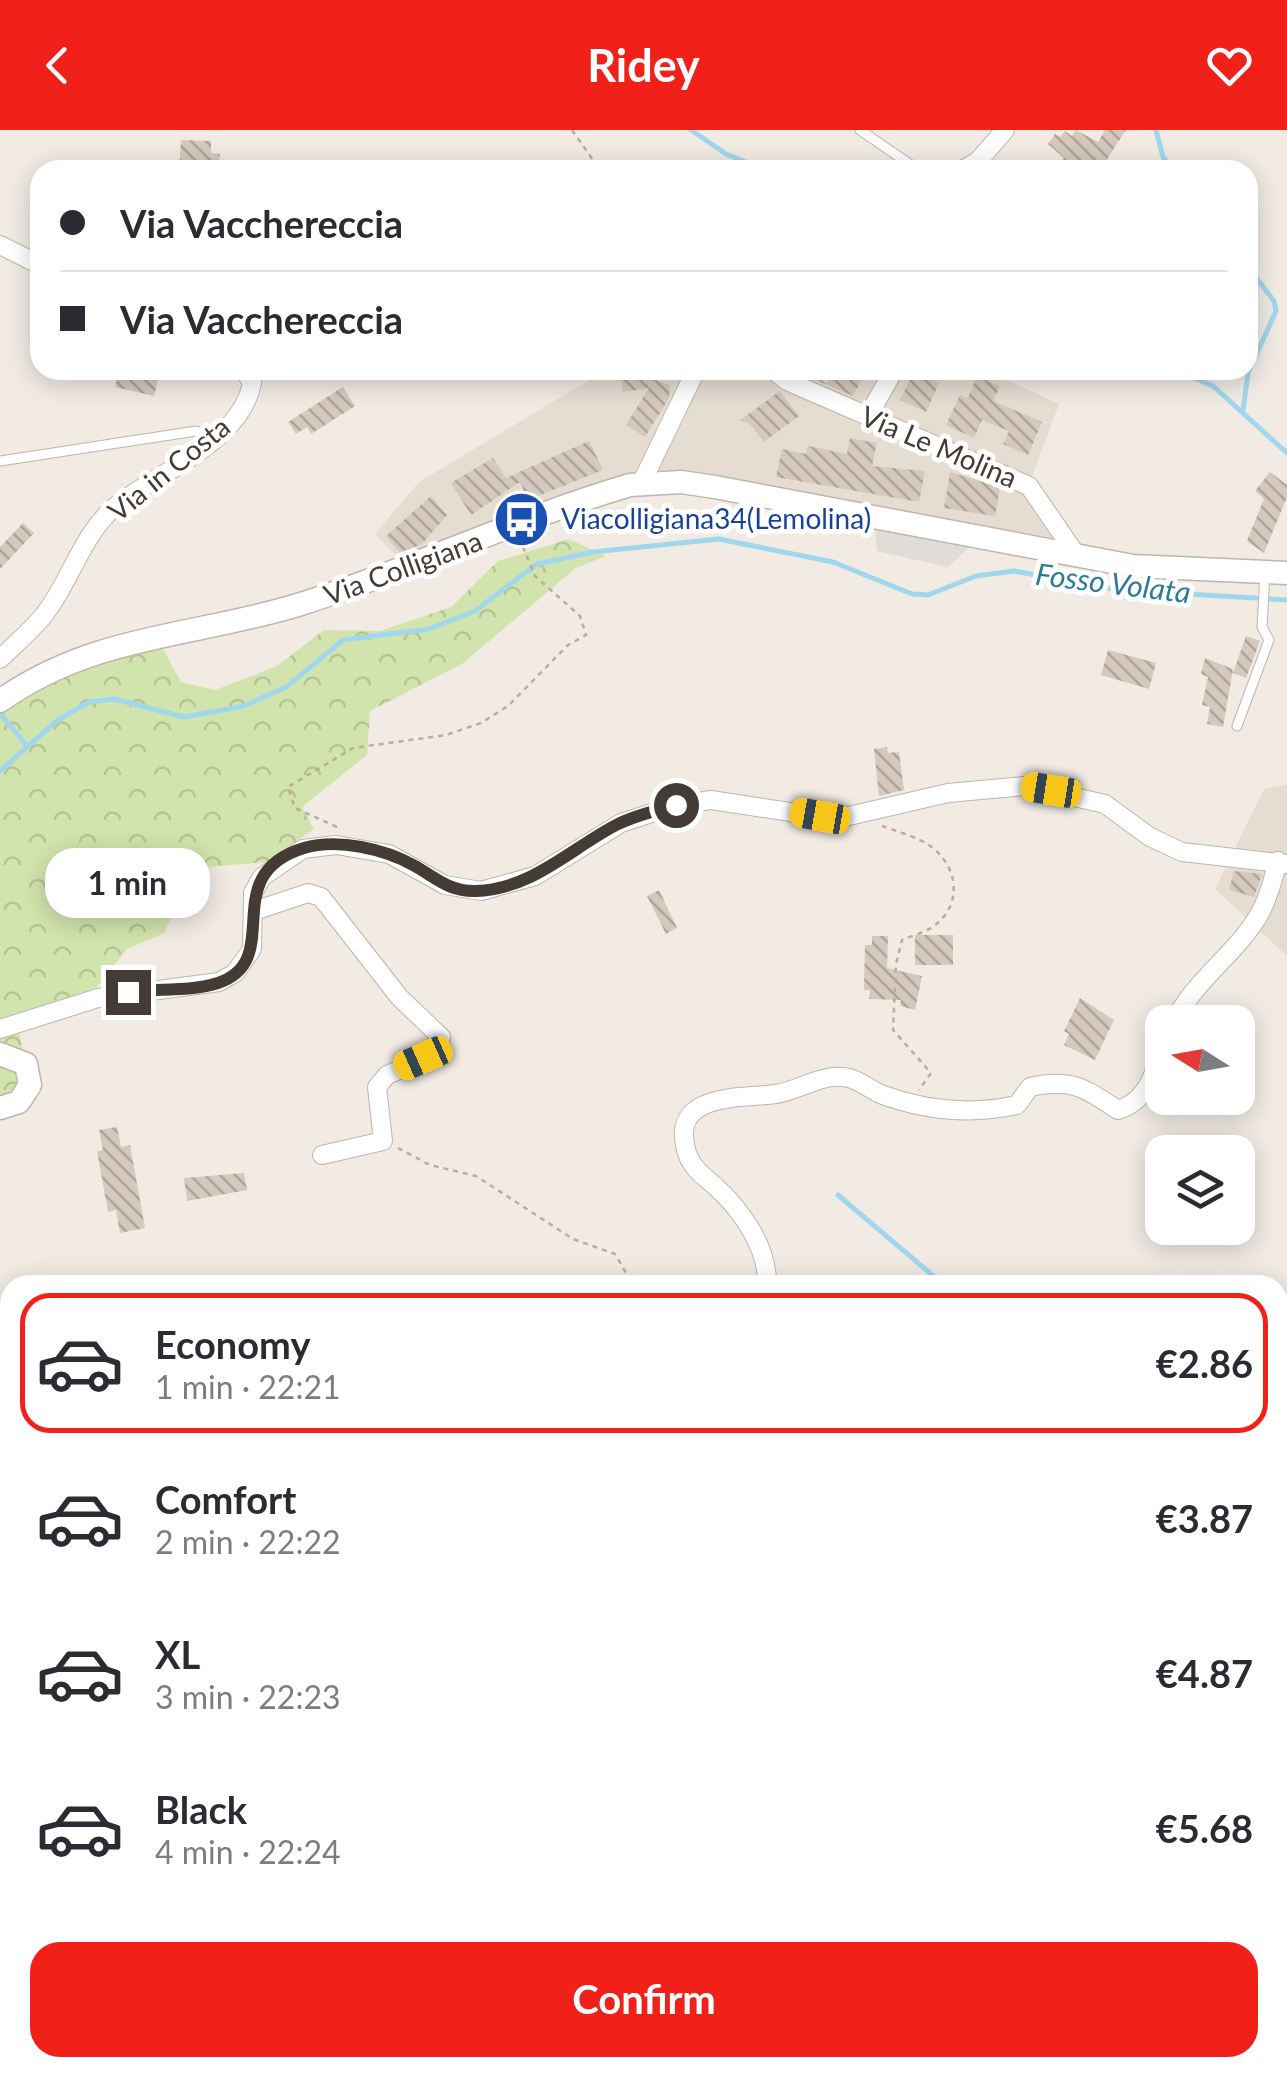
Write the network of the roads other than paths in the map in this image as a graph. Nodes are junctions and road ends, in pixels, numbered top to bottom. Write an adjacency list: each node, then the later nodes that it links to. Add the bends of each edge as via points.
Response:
1 (860, 130): 3 (lane)
2 (1006, 130): 4 (street)
3 (905, 160)
4 (979, 160)
5 (0, 245): 6 (street)
6 (30, 260)
7 (250, 380): 12 (street, Via in Costa, via 250,397)
8 (691, 380): 14 (street)
9 (786, 380): 11 (street, Via Le Molina)
10 (888, 380): 11 (street)
11 (868, 416): 15 (street, Via Le Molina, via 1030,486)
12 (216, 437): 13 (lane, via 196,431); 17 (street, Via in Costa, via 114,507 45,614)
13 (0, 462)
14 (641, 484): 15 (street, Via Colligiana, via 715,487); 18 (street, Via Colligiana, via 269,614 74,658)
15 (1077, 556): 16 (street, Via Colligiana, via 1168,570)
16 (1276, 573): 19 (lane, via 1262,627 1269,640)
17 (0, 659)
18 (0, 701)
19 (1237, 726)
20 (1282, 863): 21 (street, via 1182,852 1150,838 1105,804 1025,786 948,792 836,820 727,801 676,805 620,823 534,876 482,891 444,885 389,854 336,845 304,848 262,877 253,893); 22 (street, via 1259,915)
21 (254, 911): 23 (street, via 252,950 219,982 98,998); 27 (street, via 308,893 321,897 440,1038 434,1054 376,1087 383,1141)
22 (1184, 1005)
23 (0, 1029)
24 (0, 1054): 26 (street, via 26,1064 30,1085 20,1102)
25 (1145, 1091): 28 (street, via 1134,1105 1118,1110 1088,1088 1065,1084 1030,1087 1017,1105 947,1112 850,1078 826,1077 778,1094 713,1100 694,1112 687,1153 756,1234)
26 (0, 1108)
27 (322, 1155)
28 (765, 1275)

